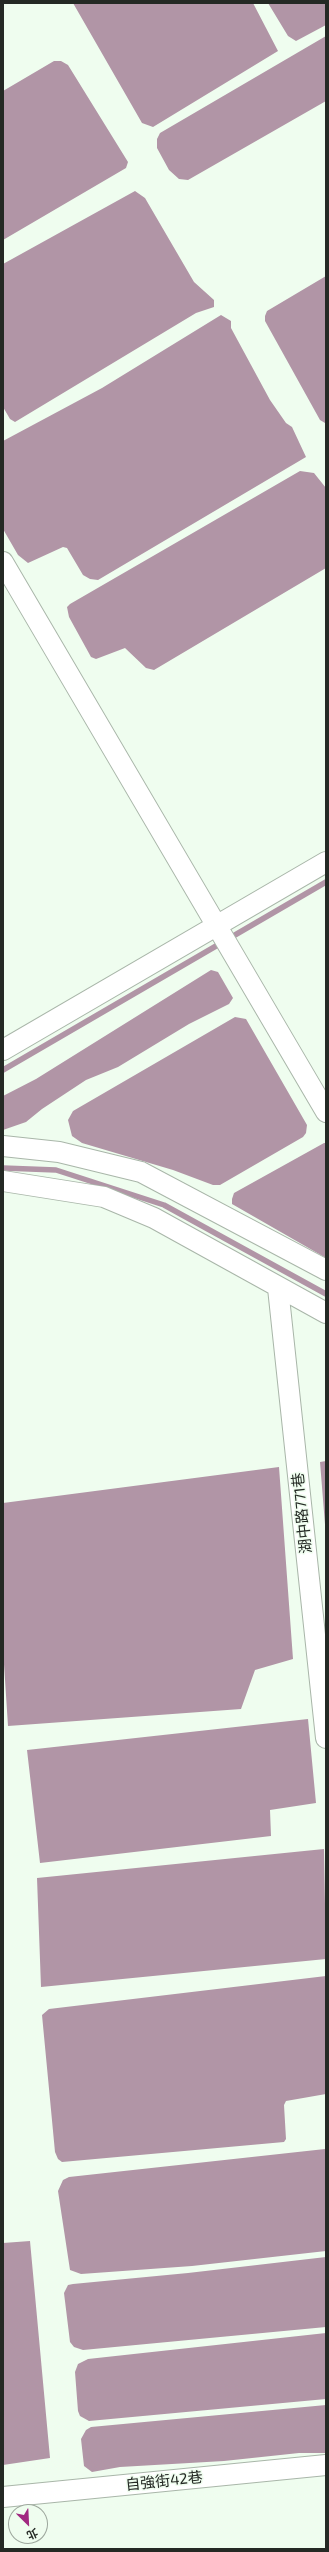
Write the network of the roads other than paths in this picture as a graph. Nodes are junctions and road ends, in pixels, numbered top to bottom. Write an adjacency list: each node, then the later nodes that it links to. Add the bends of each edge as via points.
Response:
1 (3, 562): 3 (street)
2 (326, 862): 3 (street)
3 (218, 927): 4 (street); 5 (street)
4 (3, 1050)
5 (326, 1112)
6 (3, 1146): 8 (street, via 59,1152 141,1172)
7 (3, 1181): 9 (street, via 104,1197 154,1218)
8 (326, 1270)
9 (278, 1288): 10 (street); 11 (street, 湖中路771巷)
10 (326, 1313)
11 (326, 1738)
12 (326, 2465): 13 (street, 自強街42巷)
13 (3, 2497)

